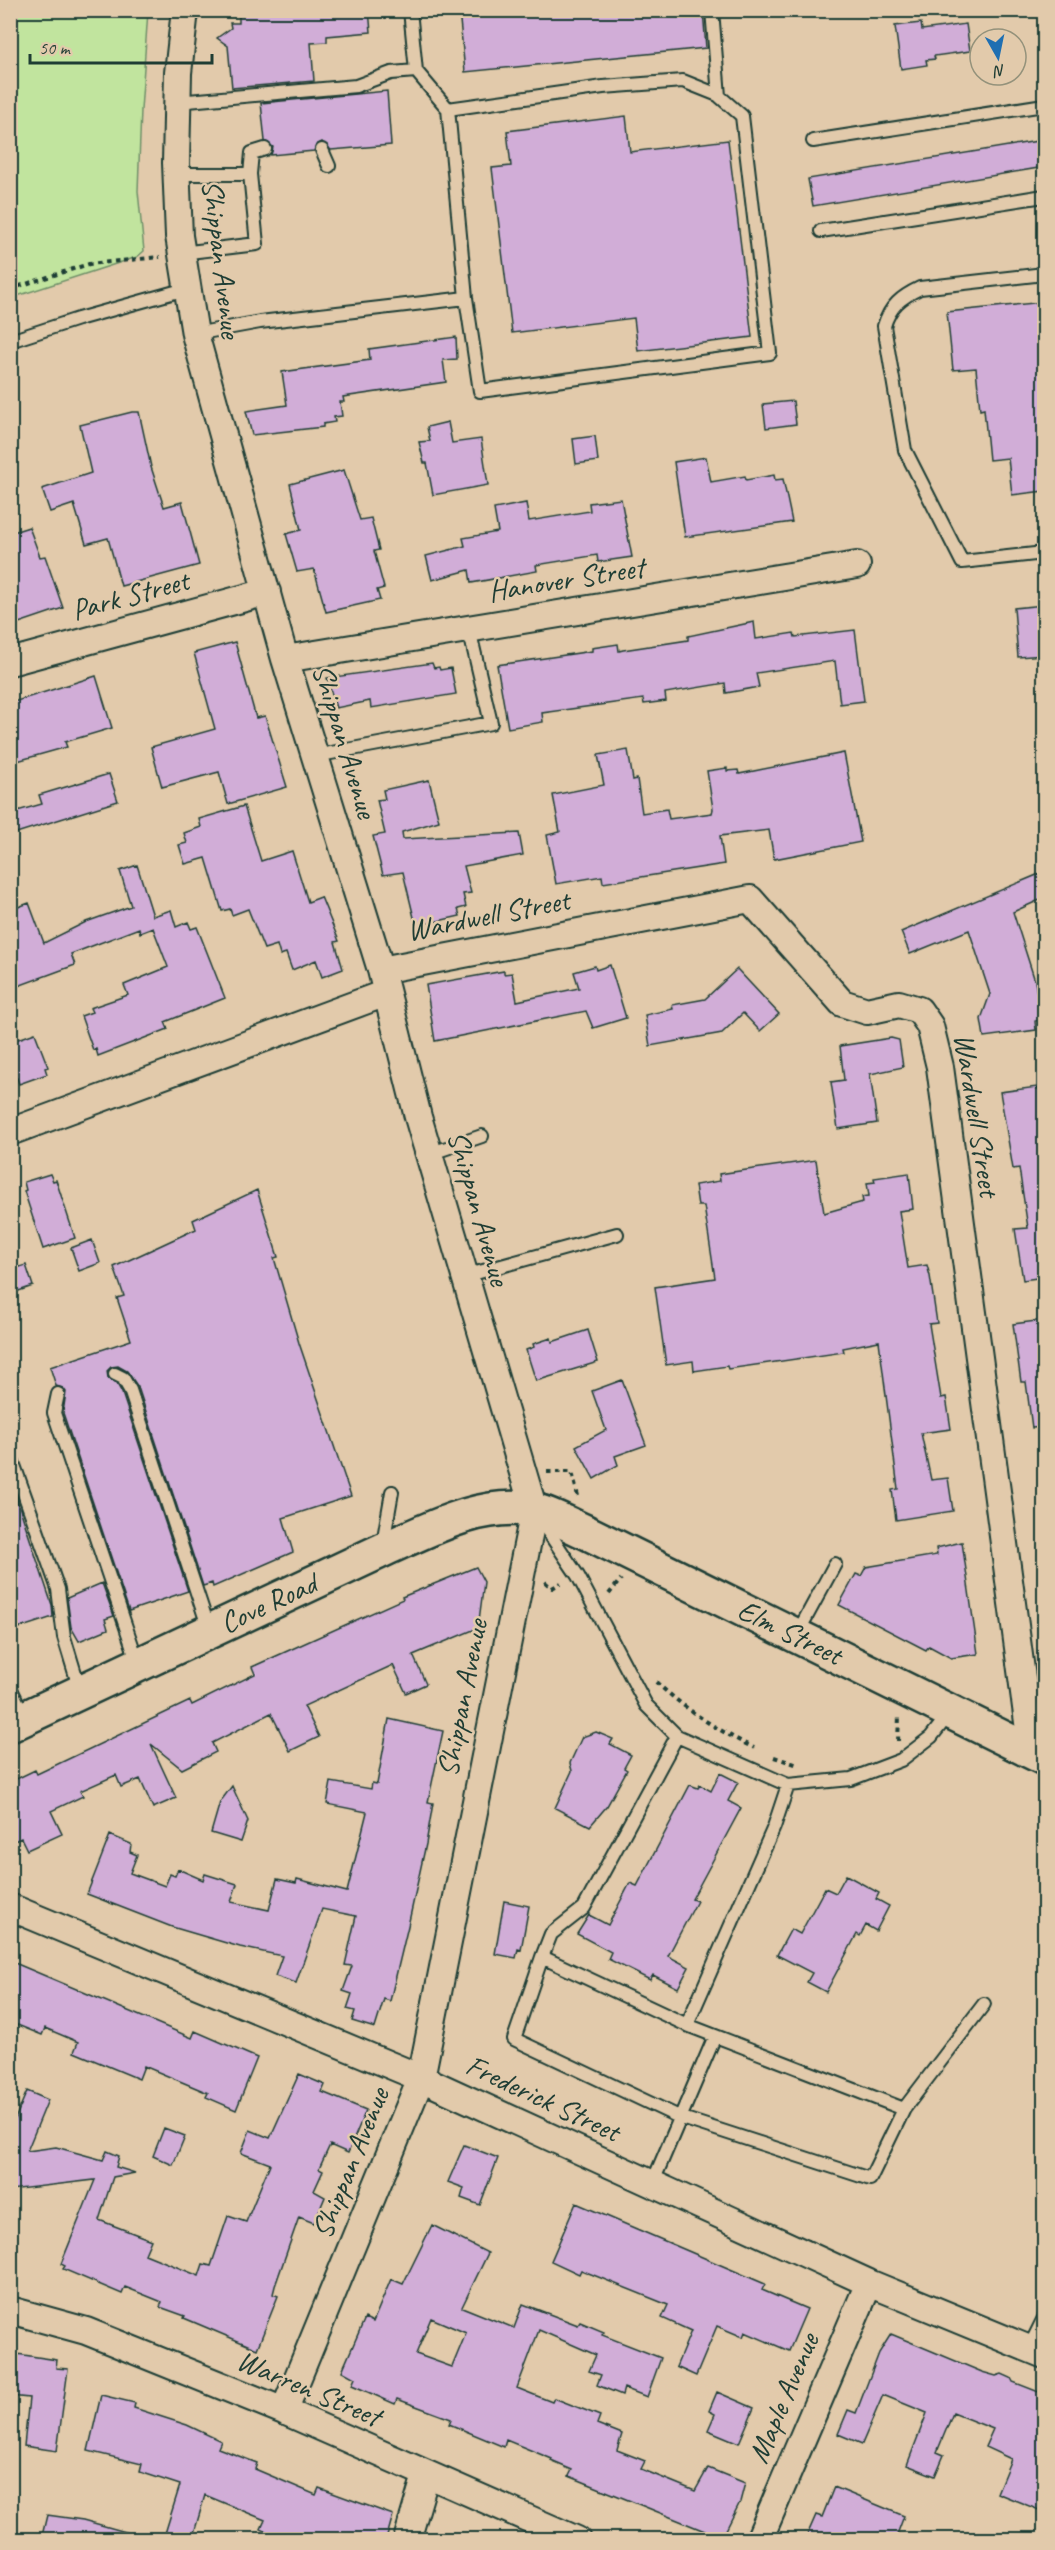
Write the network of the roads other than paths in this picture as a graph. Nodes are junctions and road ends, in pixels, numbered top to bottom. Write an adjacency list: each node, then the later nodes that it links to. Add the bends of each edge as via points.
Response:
1 (185, 10): 6 (street, Shippan Avenue)
2 (410, 10): 4 (lane)
3 (712, 10): 5 (lane)
4 (416, 71): 6 (lane, via 391,73 356,86); 8 (lane)
5 (719, 96): 8 (lane, via 683,81 603,87); 20 (lane, via 742,116 771,353 480,391)
6 (177, 102): 13 (street, Shippan Avenue)
7 (1044, 105): 9 (lane)
8 (447, 109): 20 (lane)
9 (813, 141)
10 (265, 149): 14 (lane, via 252,153)
11 (322, 150): 12 (lane)
12 (329, 166)
13 (177, 174): 14 (lane); 17 (street, Shippan Avenue)
14 (250, 174): 17 (lane, via 257,243)
15 (1044, 196): 16 (lane)
16 (820, 231)
17 (181, 253): 19 (street, Shippan Avenue)
18 (1044, 274): 23 (lane, via 920,288 889,310 884,326 904,450 962,562)
19 (186, 289): 21 (street, Shippan Avenue); 22 (lane)
20 (466, 298): 21 (lane, via 260,322)
21 (195, 334): 25 (street, Shippan Avenue)
22 (10, 341)
23 (1044, 553)
24 (857, 565): 26 (street, Hanover Street)
25 (267, 592): 27 (street, Shippan Avenue); 28 (street, Park Street)
26 (469, 629): 27 (street, Hanover Street); 29 (lane, via 491,723)
27 (285, 659): 29 (street, Shippan Avenue)
28 (10, 662)
29 (315, 756): 30 (street, Shippan Avenue)
30 (383, 982): 31 (street, Wardwell Street); 33 (street, Shippan Avenue); 51 (street, Wardwell Street, via 750,899 842,1003 867,1011 899,1004 919,1010 930,1026 940,1067)
31 (10, 1132)
32 (482, 1136): 33 (lane)
33 (429, 1154): 35 (street, Shippan Avenue)
34 (617, 1234): 35 (lane)
35 (465, 1276): 40 (street, Shippan Avenue)
36 (115, 1374): 43 (lane, via 123,1378 130,1390)
37 (58, 1394): 45 (lane, via 54,1413)
38 (10, 1454): 47 (lane, via 58,1589 64,1638)
39 (392, 1492): 41 (lane)
40 (534, 1510): 41 (main road, Cove Road, via 496,1508 440,1525); 44 (main road, Elm Street); 50 (lane, via 578,1576 646,1706); 58 (street, Shippan Avenue)
41 (385, 1549): 43 (main road, Cove Road)
42 (836, 1564): 44 (lane)
43 (209, 1630): 45 (main road, Cove Road)
44 (796, 1636): 48 (main road, Elm Street)
45 (138, 1663): 47 (main road, Cove Road)
46 (10, 1687): 49 (lane)
47 (81, 1691): 49 (main road, Cove Road)
48 (951, 1712): 51 (main road, Elm Street); 52 (lane, via 931,1737 902,1760 851,1779)
49 (18, 1722)
50 (677, 1736): 52 (lane); 54 (lane, via 584,1908 551,1934)
51 (1038, 1755)
52 (788, 1785): 56 (lane, via 774,1827)
53 (10, 1907): 58 (street, Frederick Street)
54 (542, 1957): 56 (lane); 60 (lane, via 514,2039)
55 (984, 2004): 59 (lane)
56 (687, 2025): 57 (lane)
57 (715, 2036): 59 (lane); 60 (lane)
58 (421, 2078): 61 (street, Frederick Street); 66 (street, Shippan Avenue)
59 (904, 2109): 60 (lane, via 870,2179)
60 (680, 2117): 61 (lane)
61 (652, 2184): 62 (street, Frederick Street)
62 (868, 2283): 65 (street, Frederick Street); 70 (street, Maple Avenue)
63 (10, 2310): 66 (street, Warren Street, via 86,2331)
64 (1044, 2318): 65 (lane)
65 (1037, 2352)
66 (284, 2410): 67 (street, Warren Street)
67 (426, 2475): 68 (street); 69 (street, Warren Street)
68 (407, 2540)
69 (577, 2540)
70 (759, 2540)

